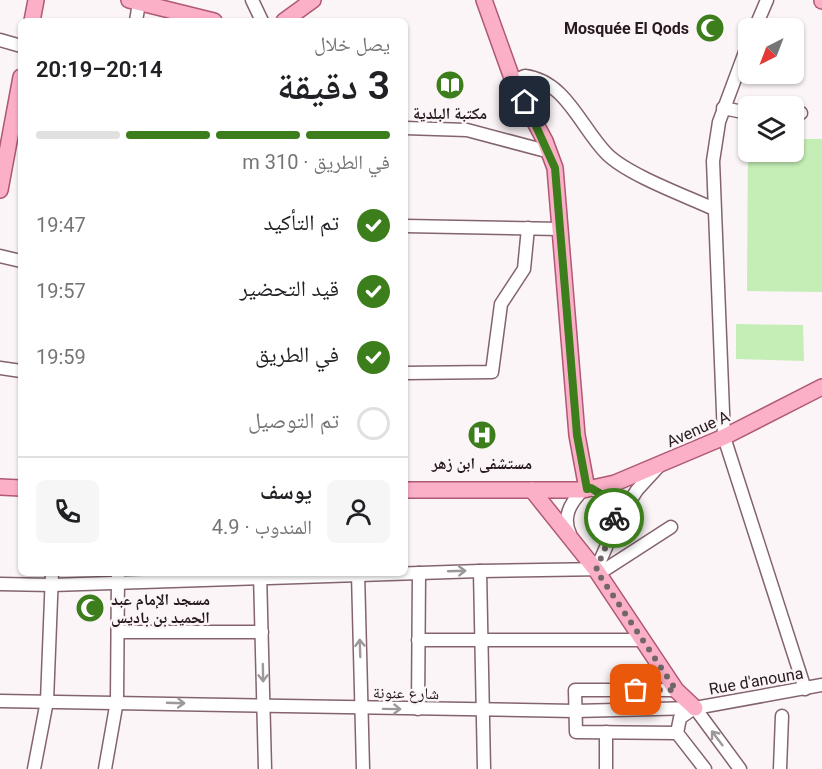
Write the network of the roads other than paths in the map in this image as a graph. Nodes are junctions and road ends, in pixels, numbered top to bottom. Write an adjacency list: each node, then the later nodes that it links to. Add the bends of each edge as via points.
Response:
1 (36, 0): 7 (main road)
2 (252, 0): 10 (street)
3 (313, 0): 11 (main road)
4 (484, 0): 16 (main road)
5 (767, 0): 12 (street)
6 (134, 1): 8 (street); 9 (main road)
7 (33, 18)
8 (136, 18)
9 (199, 18)
10 (261, 18)
11 (288, 18)
12 (759, 18)
13 (0, 40): 14 (street)
14 (18, 45)
15 (738, 70): 19 (street)
16 (513, 81): 22 (main road); 24 (street, via 525,76 546,82 616,161)
17 (18, 87): 18 (main road)
18 (12, 106): 23 (main road)
19 (723, 108): 20 (street); 24 (street, via 713,161)
20 (738, 111)
21 (408, 128): 22 (street, via 468,130)
22 (550, 152): 27 (main road)
23 (0, 190)
24 (714, 209): 34 (street)
25 (408, 225): 26 (street)
26 (528, 228): 27 (street); 32 (street, via 524,269 501,304 492,372)
27 (560, 229): 38 (main road, via 577,435)
28 (0, 256): 29 (street)
29 (18, 260)
30 (0, 368): 31 (street)
31 (18, 371)
32 (408, 373)
33 (822, 387): 34 (main road, Avenue A)
34 (724, 437): 35 (main road, Avenue A); 60 (street)
35 (660, 465): 38 (main road, Avenue A, via 615,483); 41 (street, via 637,490)
36 (0, 487): 37 (main road)
37 (18, 488)
38 (587, 489): 40 (main road, Avenue A); 41 (street, via 609,502); 43 (street, via 567,511 567,528)
39 (408, 490): 40 (main road, Avenue A)
40 (532, 490): 43 (main road)
41 (614, 527): 44 (street)
42 (671, 527): 44 (street, via 612,567)
43 (574, 541): 44 (main road)
44 (596, 570): 45 (street); 58 (main road)
45 (480, 571): 47 (street, one-way to 45); 57 (street)
46 (408, 573): 47 (street)
47 (418, 573): 56 (street)
48 (213, 576): 51 (street)
49 (260, 576): 55 (street)
50 (358, 576): 67 (street, one-way to 50)
51 (118, 578): 52 (street); 54 (street)
52 (52, 579): 53 (street); 63 (street)
53 (0, 584)
54 (118, 632): 55 (street); 64 (street)
55 (262, 632): 65 (street, one-way to 65)
56 (418, 640): 57 (street); 68 (street)
57 (481, 640): 58 (street); 69 (street)
58 (643, 640): 61 (main road)
59 (822, 685): 60 (street, Rue d'anouna)
60 (805, 689): 66 (street, Rue d'anouna)
61 (676, 690): 66 (main road); 70 (street, via 575,690)
62 (0, 701): 63 (street, شارع عنونة)
63 (47, 701): 64 (street, شارع عنونة); 74 (street)
64 (117, 701): 65 (street, شارع عنونة, one-way to 65); 75 (street)
65 (264, 707): 67 (street, شارع عنونة); 76 (street)
66 (695, 708): 70 (street, شارع عنونة); 73 (street, via 680,718); 81 (street, one-way to 66)
67 (362, 709): 68 (street, شارع عنونة, one-way to 68); 77 (street)
68 (418, 709): 69 (street, شارع عنونة)
69 (483, 710): 70 (street, شارع عنونة); 78 (street)
70 (576, 711): 72 (street, via 576,732)
71 (782, 716): 82 (street)
72 (606, 732): 73 (street); 79 (street)
73 (677, 733): 80 (street)
74 (34, 769)
75 (105, 769)
76 (265, 769)
77 (363, 769)
78 (484, 769)
79 (606, 769)
80 (705, 769)
81 (740, 769)
82 (780, 769)

